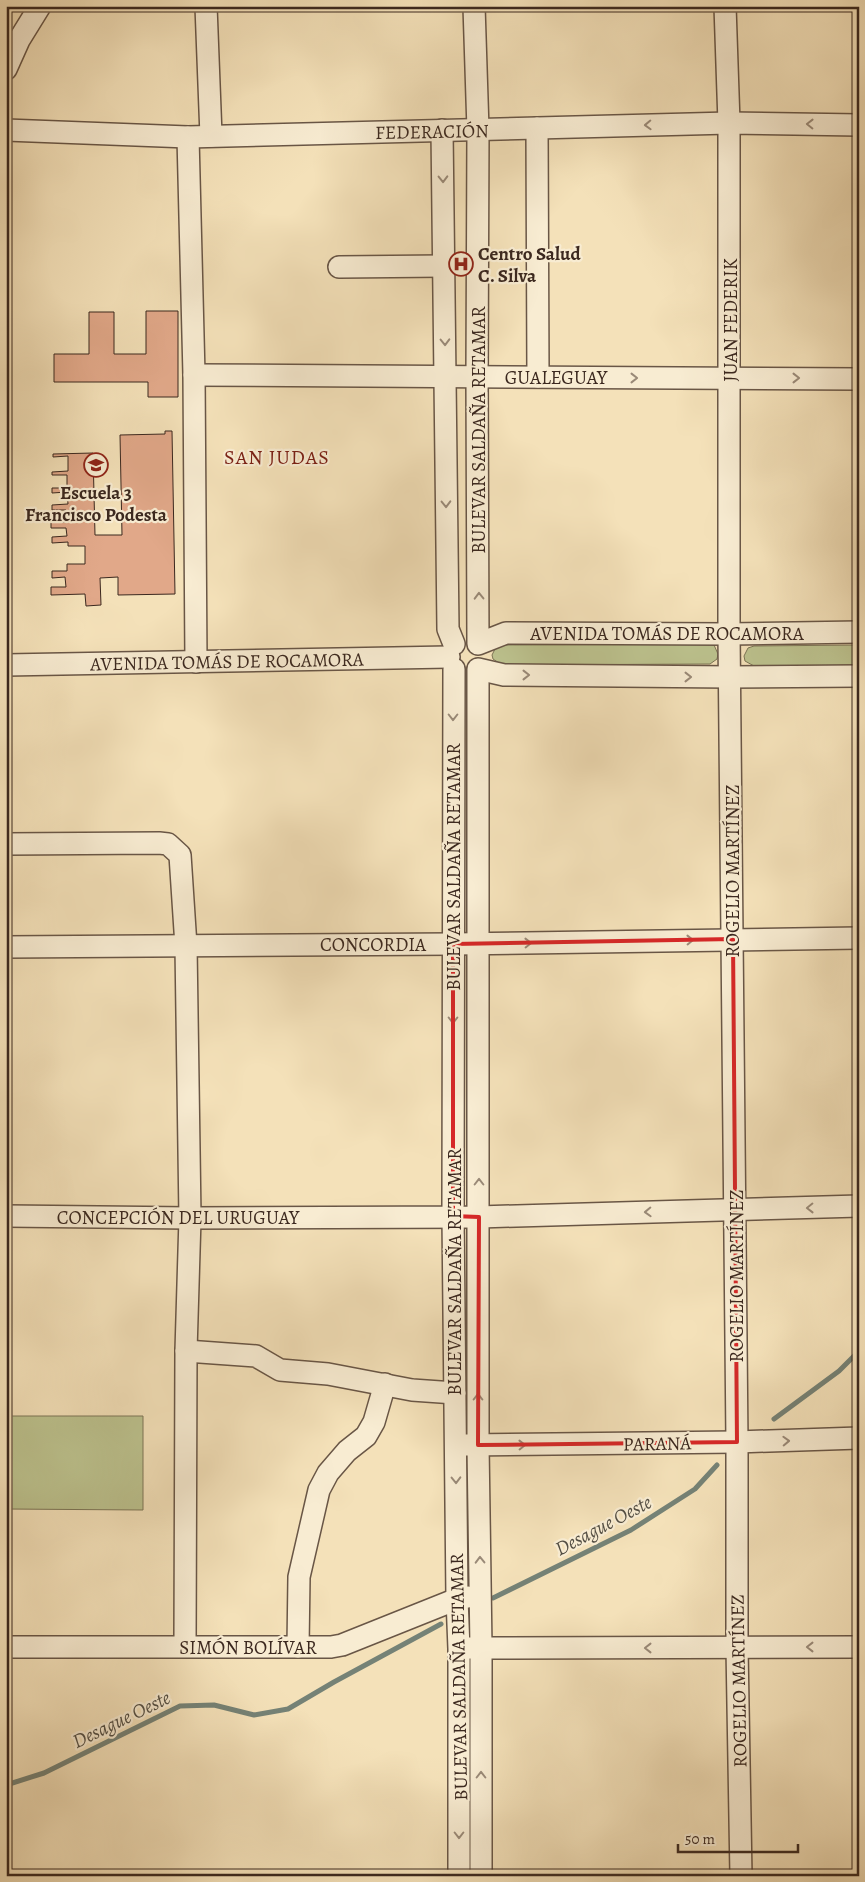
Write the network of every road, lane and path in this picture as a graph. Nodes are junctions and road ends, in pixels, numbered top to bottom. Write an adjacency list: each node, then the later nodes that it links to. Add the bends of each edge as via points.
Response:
1 (40, 6): 5 (street)
2 (206, 6): 13 (street)
3 (474, 6): 11 (street, BULEVAR SALDAÑA RETAMAR)
4 (725, 6): 6 (street, JUAN FEDERIK)
5 (6, 69)
6 (729, 122): 7 (street, FEDERACIÓN, one-way to 6); 8 (street, FEDERACIÓN, one-way to 8); 20 (street, JUAN FEDERIK)
7 (859, 125)
8 (537, 128): 11 (street, FEDERACIÓN); 19 (street)
9 (6, 130): 12 (street, FEDERACIÓN)
10 (442, 130): 11 (street, FEDERACIÓN); 13 (street, FEDERACIÓN); 14 (street, BULEVAR SALDAÑA RETAMAR, one-way to 14)
11 (478, 130): 18 (street, BULEVAR SALDAÑA RETAMAR)
12 (188, 136): 13 (street, FEDERACIÓN); 16 (street)
13 (211, 136)
14 (444, 266): 15 (street); 17 (street, BULEVAR SALDAÑA RETAMAR, one-way to 17)
15 (339, 267)
16 (194, 375): 17 (street, GUALEGUAY); 26 (street)
17 (445, 377): 18 (street, GUALEGUAY); 25 (street, BULEVAR SALDAÑA RETAMAR, one-way to 25, via 448,629)
18 (477, 377): 19 (street, GUALEGUAY); 24 (street, BULEVAR SALDAÑA RETAMAR, one-way to 18)
19 (538, 377): 20 (street, GUALEGUAY, one-way to 20)
20 (730, 378): 21 (street, GUALEGUAY, one-way to 21); 23 (street, JUAN FEDERIK)
21 (859, 379)
22 (859, 632): 23 (street, AVENIDA TOMÁS DE ROCAMORA)
23 (729, 634): 24 (street, AVENIDA TOMÁS DE ROCAMORA, via 506,633); 30 (street, JUAN FEDERIK)
24 (478, 644): 25 (street, via 466,639); 28 (street, BULEVAR SALDAÑA RETAMAR, via 483,657)
25 (452, 656): 26 (street, AVENIDA TOMÁS DE ROCAMORA); 28 (street, via 466,674); 34 (street, BULEVAR SALDAÑA RETAMAR, one-way to 34)
26 (196, 662): 27 (street, AVENIDA TOMÁS DE ROCAMORA)
27 (6, 665)
28 (478, 669): 30 (street, one-way to 30, via 504,675); 35 (street, BULEVAR SALDAÑA RETAMAR)
29 (859, 676): 30 (street)
30 (730, 677): 33 (street, ROGELIO MARTÍNEZ)
31 (6, 844): 36 (street, via 168,844 180,854)
32 (859, 938): 33 (street, CONCORDIA)
33 (733, 939): 35 (street, CONCORDIA, one-way to 33); 39 (street, ROGELIO MARTÍNEZ)
34 (453, 944): 35 (street, CONCORDIA); 36 (street, CONCORDIA); 41 (street, BULEVAR SALDAÑA RETAMAR, one-way to 41)
35 (479, 944): 42 (street, BULEVAR SALDAÑA RETAMAR, one-way to 35)
36 (186, 946): 37 (street, CONCORDIA); 43 (street)
37 (6, 947)
38 (859, 1206): 39 (street, CONCEPCIÓN DEL URUGUAY, one-way to 39)
39 (735, 1209): 42 (street, CONCEPCIÓN DEL URUGUAY, one-way to 42); 48 (street, ROGELIO MARTÍNEZ)
40 (6, 1216): 43 (street, CONCEPCIÓN DEL URUGUAY)
41 (453, 1216): 42 (street, CONCEPCIÓN DEL URUGUAY); 43 (street, CONCEPCIÓN DEL URUGUAY); 46 (street, BULEVAR SALDAÑA RETAMAR)
42 (479, 1217): 50 (street, BULEVAR SALDAÑA RETAMAR, one-way to 42)
43 (190, 1218): 44 (street)
44 (186, 1351): 45 (street, via 256,1356 280,1370); 53 (street)
45 (385, 1384): 46 (street); 55 (street, via 374,1422 366,1436 347,1451 328,1473 319,1490 299,1577)
46 (455, 1394): 49 (street, BULEVAR SALDAÑA RETAMAR)
47 (859, 1438): 48 (street, PARANÁ, one-way to 47)
48 (737, 1442): 50 (street, PARANÁ, one-way to 48); 58 (street, ROGELIO MARTÍNEZ)
49 (455, 1444): 50 (street, PARANÁ); 52 (street, BULEVAR SALDAÑA RETAMAR, one-way to 52)
50 (478, 1445): 51 (street, BULEVAR SALDAÑA RETAMAR, one-way to 50)
51 (480, 1594): 52 (street, SIMÓN BOLÍVAR); 57 (street, BULEVAR SALDAÑA RETAMAR)
52 (457, 1600): 55 (street, SIMÓN BOLÍVAR, via 342,1646); 59 (street, BULEVAR SALDAÑA RETAMAR)
53 (185, 1646): 54 (street, SIMÓN BOLÍVAR); 55 (street, SIMÓN BOLÍVAR)
54 (6, 1647)
55 (298, 1647)
56 (859, 1647): 58 (street, one-way to 58)
57 (481, 1648): 58 (street, one-way to 57); 59 (street); 61 (street, BULEVAR SALDAÑA RETAMAR, one-way to 57)
58 (737, 1648): 62 (street, ROGELIO MARTÍNEZ)
59 (459, 1649): 60 (street, BULEVAR SALDAÑA RETAMAR, one-way to 60)
60 (459, 1876)
61 (481, 1876)
62 (741, 1876)

